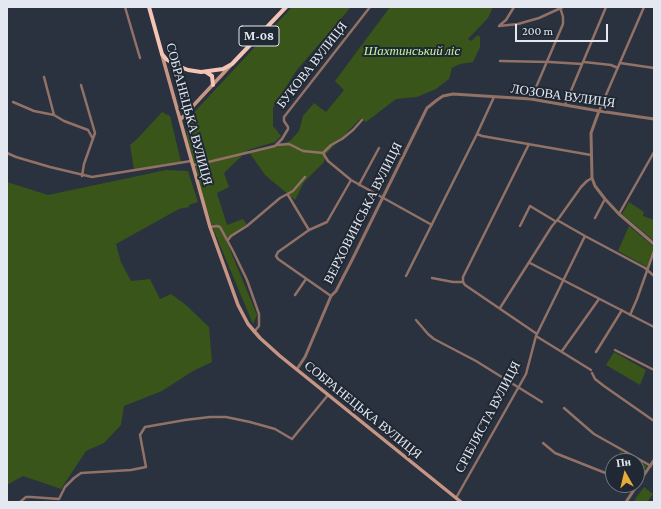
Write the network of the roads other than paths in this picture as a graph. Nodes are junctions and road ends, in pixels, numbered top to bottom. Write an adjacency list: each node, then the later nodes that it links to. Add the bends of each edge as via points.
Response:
1 (125, 7): 10 (street)
2 (149, 7): 9 (highway, СОБРАНЕЦЬКА ВУЛИЦЯ)
3 (286, 7): 15 (highway, М-08)
4 (370, 7): 34 (street, БУКОВА ВУЛИЦЯ, via 284,117 288,129)
5 (514, 7): 6 (street, via 499,26 539,18)
6 (561, 7): 12 (street, via 563,24)
7 (606, 7): 13 (street)
8 (644, 7): 14 (street)
9 (162, 54): 18 (highway, М-08, via 178,66); 30 (main road, СОБРАНЕЦЬКА ВУЛИЦЯ)
10 (140, 58)
11 (500, 61): 12 (street)
12 (546, 61): 13 (street); 24 (street)
13 (583, 63): 16 (street, via 611,64); 26 (street)
14 (620, 63): 16 (street); 17 (street)
15 (232, 64): 18 (highway, М-08, via 223,69); 21 (main road)
16 (618, 68): 27 (street)
17 (654, 68)
18 (201, 72): 21 (highway, via 211,75)
19 (44, 76): 28 (street)
20 (81, 85): 33 (street, via 95,133)
21 (213, 85): 30 (main road)
22 (469, 95): 23 (street, ЛОЗОВА ВУЛИЦЯ); 50 (street, ВЕРХОВИНСЬКА ВУЛИЦЯ, via 448,94 428,106)
23 (494, 97): 24 (street, ЛОЗОВА ВУЛИЦЯ); 32 (street)
24 (531, 99): 26 (street, ЛОЗОВА ВУЛИЦЯ)
25 (13, 102): 28 (street, via 34,111)
26 (565, 105): 27 (street, ЛОЗОВА ВУЛИЦЯ)
27 (599, 111): 29 (street, ЛОЗОВА ВУЛИЦЯ); 42 (street, via 591,133)
28 (54, 115): 33 (street, via 88,130)
29 (654, 119)
30 (180, 120): 43 (main road, СОБРАНЕЦЬКА ВУЛИЦЯ)
31 (362, 120): 41 (street)
32 (477, 134): 36 (street); 55 (street)
33 (94, 139): 44 (street, via 85,160)
34 (282, 139): 35 (street); 37 (street)
35 (285, 144): 37 (street); 41 (street, via 303,151)
36 (528, 144): 42 (street); 70 (street, via 463,277)
37 (275, 146): 43 (street, via 200,164)
38 (378, 148): 48 (street)
39 (654, 152): 52 (street)
40 (7, 153): 44 (street)
41 (323, 153): 47 (street, via 328,161)
42 (591, 155): 46 (street)
43 (192, 163): 44 (street, via 98,177); 57 (main road, СОБРАНЕЦЬКА ВУЛИЦЯ)
44 (82, 176)
45 (305, 177): 49 (street)
46 (592, 178): 51 (street); 54 (street, via 580,187)
47 (350, 180): 48 (street); 58 (street, via 327,222)
48 (360, 185): 50 (street)
49 (288, 195): 58 (street); 60 (street, via 280,198)
50 (382, 197): 55 (street); 72 (street, ВЕРХОВИНСЬКА ВУЛИЦЯ, via 337,288)
51 (605, 199): 52 (street); 53 (street)
52 (620, 214): 61 (street)
53 (595, 218)
54 (556, 220): 56 (street, via 530,206); 59 (street); 63 (street)
55 (432, 225): 65 (street)
56 (520, 226)
57 (210, 227): 60 (street, via 217,226); 79 (main road, СОБРАНЕЦЬКА ВУЛИЦЯ, via 238,305)
58 (309, 230): 68 (street, via 276,256)
59 (585, 236): 64 (street); 69 (street, СРІБЛЯСТА ВУЛИЦЯ)
60 (228, 240): 79 (street, via 259,310 259,326)
61 (654, 244)
62 (654, 251): 64 (street)
63 (530, 263): 69 (street); 74 (street)
64 (647, 270): 66 (street); 76 (street)
65 (406, 276)
66 (654, 276)
67 (432, 278): 70 (street)
68 (306, 279): 71 (street); 72 (street)
69 (564, 281): 73 (street); 80 (street, СРІБЛЯСТА ВУЛИЦЯ)
70 (463, 282): 74 (street)
71 (295, 296)
72 (330, 296): 84 (street, ВЕРХОВИНСЬКА ВУЛИЦЯ, via 306,357)
73 (599, 299): 75 (street); 82 (street)
74 (500, 308): 80 (street)
75 (622, 310): 76 (street); 83 (street)
76 (630, 315): 78 (street)
77 (416, 320): 86 (street, via 434,339 476,361)
78 (654, 327)
79 (254, 332): 84 (main road, СОБРАНЕЦЬКА ВУЛИЦЯ)
80 (536, 335): 82 (street); 86 (street, СРІБЛЯСТА ВУЛИЦЯ, via 528,369)
81 (615, 350): 85 (street)
82 (562, 351): 90 (street, via 591,372 604,386)
83 (596, 352)
84 (297, 369): 87 (main road, СОБРАНЕЦЬКА ВУЛИЦЯ)
85 (654, 370)
86 (518, 388): 88 (street); 97 (street, СРІБЛЯСТА ВУЛИЦЯ)
87 (329, 395): 97 (main road, СОБРАНЕЦЬКА ВУЛИЦЯ); 98 (street, via 292,439 250,422 226,418 198,419 144,427 140,435 146,467 81,473 65,487 59,499 31,497)
88 (542, 402)
89 (564, 408): 93 (street, via 594,434)
90 (654, 421)
91 (543, 443): 94 (street, via 555,453)
92 (654, 460): 93 (street)
93 (651, 466): 95 (street)
94 (605, 473)
95 (645, 474)
96 (631, 493): 100 (street)
97 (456, 498): 99 (main road, СОБРАНЕЦЬКА ВУЛИЦЯ)
98 (20, 502)
99 (461, 502)
100 (626, 502)

